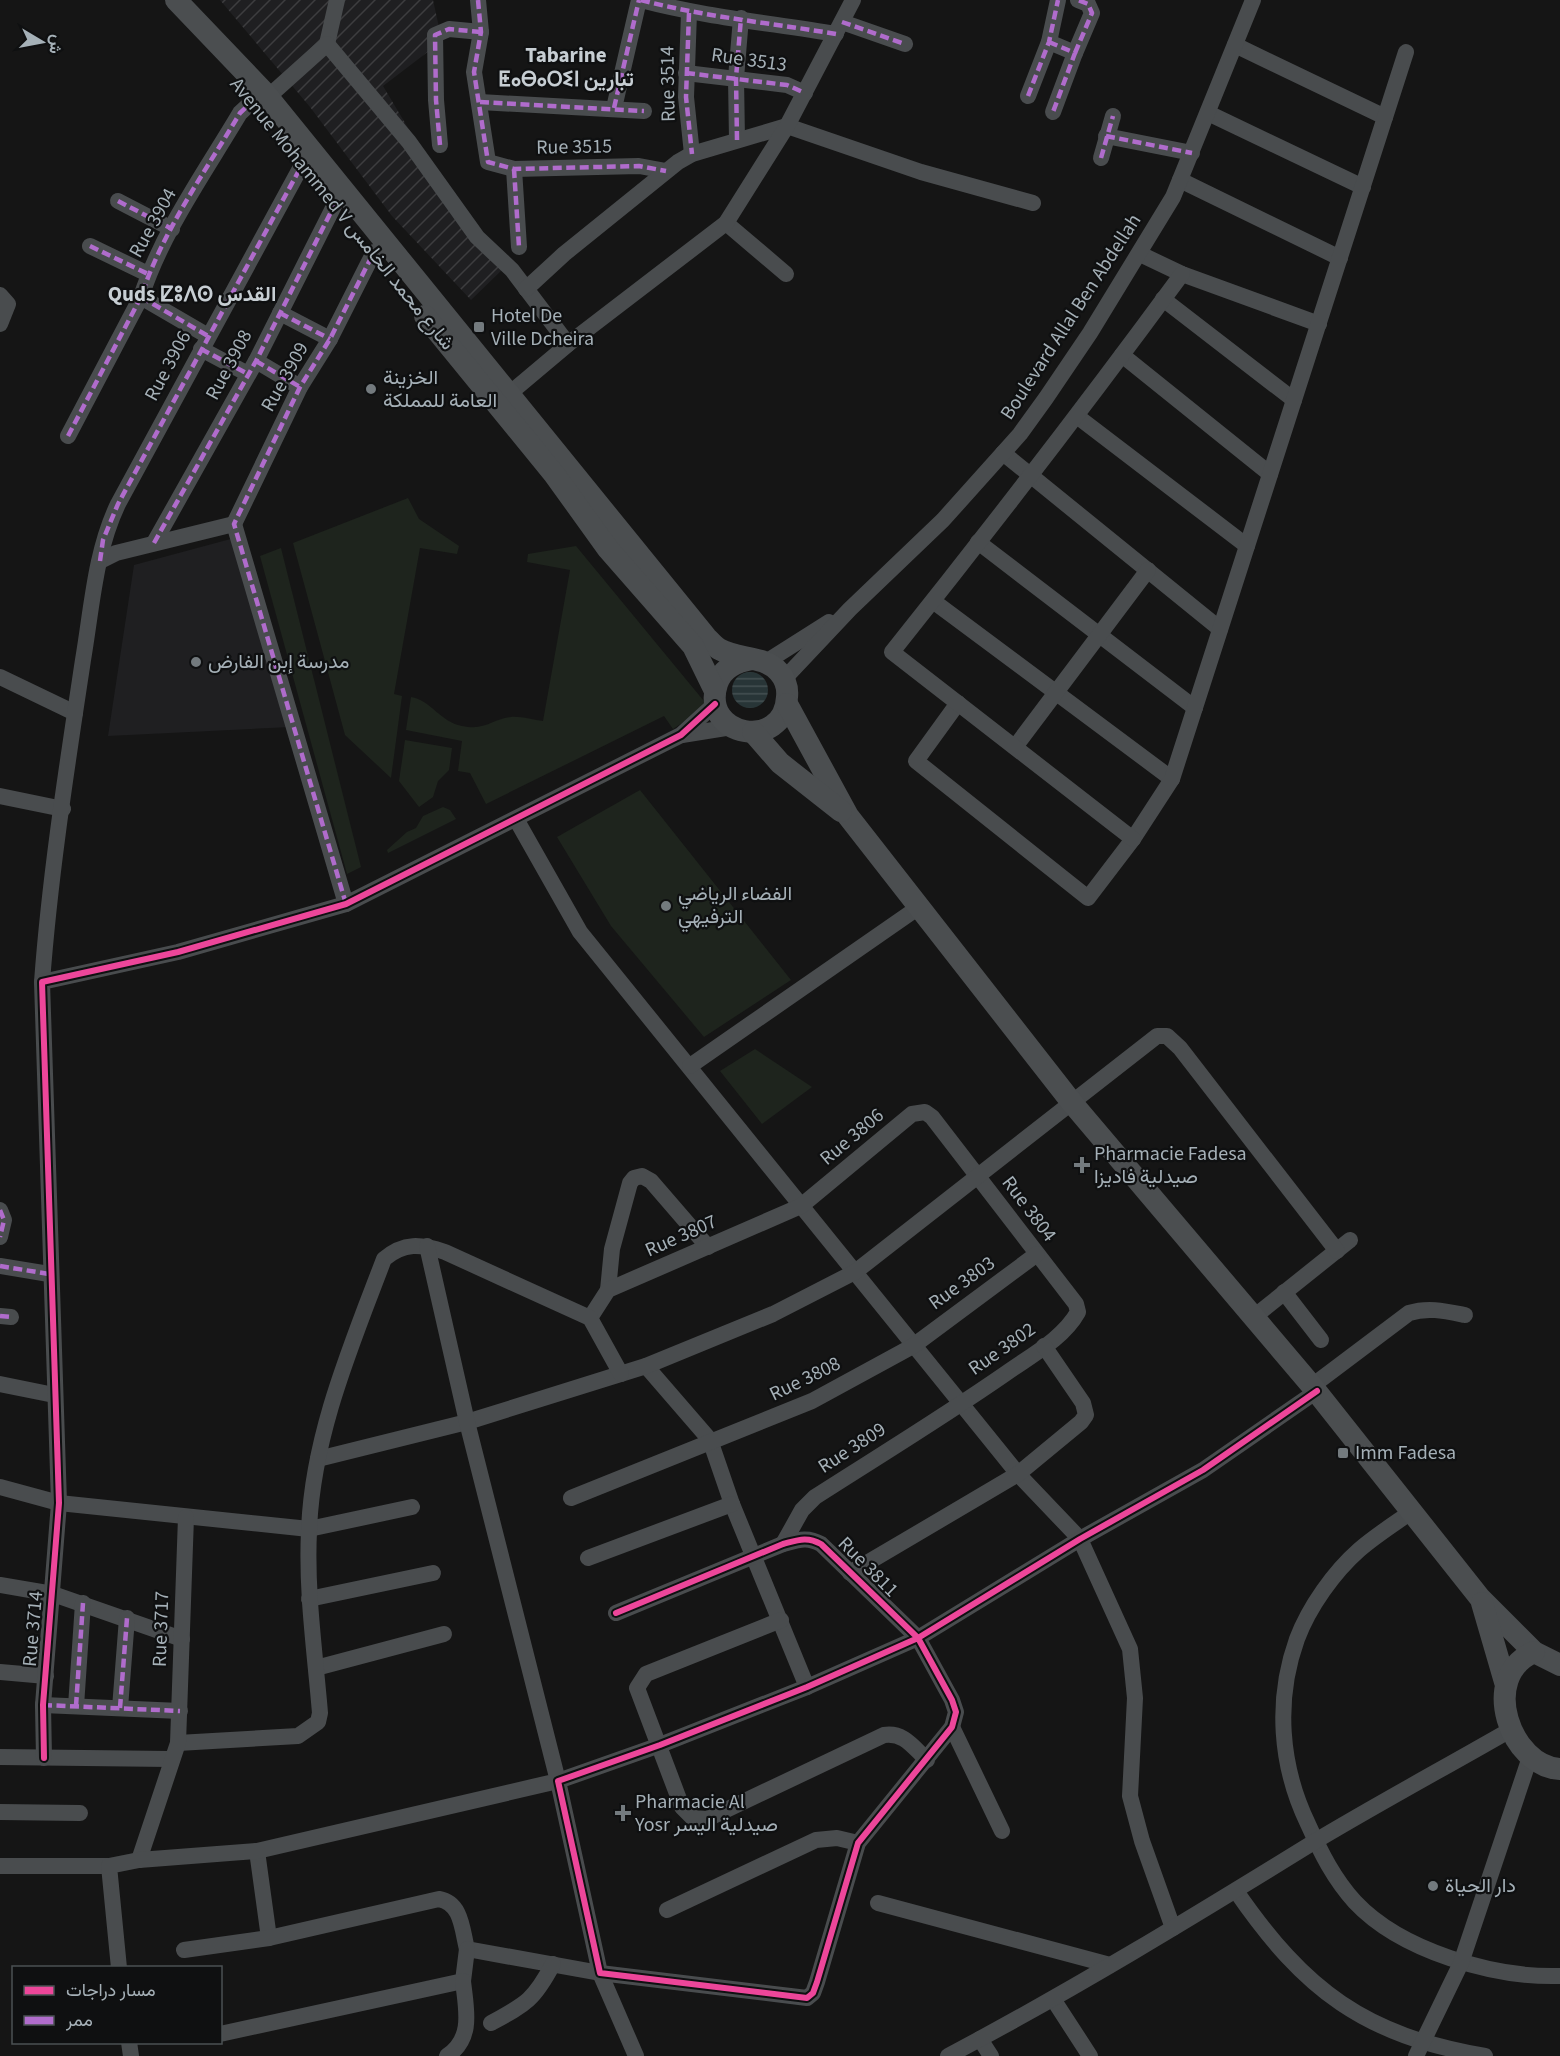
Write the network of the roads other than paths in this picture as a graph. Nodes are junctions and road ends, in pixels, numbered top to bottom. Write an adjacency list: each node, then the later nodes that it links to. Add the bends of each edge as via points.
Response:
1 (158, 0): 24 (main road, Avenue Mohammed V شارع محمد الخامس)
2 (176, 0): 24 (main road, Avenue Mohammed V شارع محمد الخامس)
3 (338, 0): 15 (street)
4 (478, 0): 13 (street)
5 (640, 0): 10 (street); 26 (street)
6 (853, 0): 12 (street)
7 (1058, 0): 14 (street)
8 (1253, 0): 17 (street, Boulevard Allal Ben Abdellah)
9 (1083, 1): 19 (street, via 1092,14)
10 (689, 13): 11 (street); 20 (street, Rue 3514)
11 (741, 18): 12 (street); 21 (street)
12 (839, 28): 16 (street); 22 (street)
13 (481, 32): 25 (street, via 474,72); 35 (street, via 449,29 435,34)
14 (1049, 42): 19 (street); 23 (street)
15 (327, 44): 24 (street, Rue 3904); 57 (street, via 409,142 477,237)
16 (905, 44)
17 (1235, 45): 29 (street, Boulevard Allal Ben Abdellah); 31 (street)
18 (1406, 52): 31 (street)
19 (1075, 53): 28 (street)
20 (686, 73): 21 (street, Rue 3513); 37 (street, Rue 3514)
21 (736, 78): 22 (street, Rue 3513, via 788,85); 34 (street)
22 (805, 93): 32 (street)
23 (1028, 96)
24 (261, 99): 39 (main road, Avenue Mohammed V شارع محمد الخامس); 48 (street, Rue 3904, via 240,113); 70 (main road, Avenue Mohammed V شارع محمد الخامس)
25 (480, 102): 26 (street); 40 (street, Rue 3515, via 486,157 493,164)
26 (614, 108): 27 (street)
27 (644, 111)
28 (1053, 112)
29 (1208, 113): 36 (street, Boulevard Allal Ben Abdellah); 43 (street)
30 (1113, 117): 33 (street)
31 (1385, 117): 43 (street)
32 (787, 126): 34 (street); 45 (street, via 921,172); 47 (street)
33 (1106, 136): 36 (street); 38 (street)
34 (737, 140): 37 (street)
35 (440, 145)
36 (1192, 153): 42 (street, Boulevard Allal Ben Abdellah)
37 (692, 154): 41 (street)
38 (1101, 158)
39 (303, 163): 46 (main road, Avenue Mohammed V شارع محمد الخامس); 65 (street, Rue 3906)
40 (514, 170): 41 (street, Rue 3515, via 639,166); 50 (street)
41 (666, 171): 57 (street)
42 (1180, 180): 52 (street, Boulevard Allal Ben Abdellah); 53 (street)
43 (1363, 187): 53 (street)
44 (118, 201): 48 (street)
45 (1034, 203)
46 (335, 204): 51 (main road, Avenue Mohammed V شارع محمد الخامس); 61 (street, Rue 3908)
47 (726, 223): 55 (street); 66 (street)
48 (172, 229): 54 (street, Rue 3904)
49 (90, 246): 54 (street)
50 (519, 247)
51 (374, 252): 64 (street, Rue 3909); 91 (main road, Avenue Mohammed V شارع محمد الخامس, via 554,474 608,549 693,646)
52 (1140, 254): 56 (street); 74 (street, Boulevard Allal Ben Abdellah, via 1053,389)
53 (1340, 258): 63 (street)
54 (148, 274): 59 (street, Rue 3904)
55 (786, 274)
56 (1182, 274): 60 (street); 63 (street)
57 (526, 289): 66 (street)
58 (0, 296): 62 (street, via 8,303)
59 (141, 297): 65 (street); 73 (street, Rue 3904)
60 (1163, 299): 67 (street); 71 (street)
61 (280, 312): 64 (street); 68 (street, Rue 3908)
62 (0, 324)
63 (1318, 324): 71 (street)
64 (330, 339): 69 (street, Rue 3909)
65 (205, 342): 68 (street); 81 (street, Rue 3906, via 108,525)
66 (568, 344): 70 (street)
67 (1122, 355): 72 (street); 76 (street)
68 (252, 368): 69 (street); 79 (street, Rue 3908)
69 (300, 387): 77 (street, Rue 3909)
70 (509, 394): 87 (main road, Avenue Mohammed V شارع محمد الخامس, via 706,637 718,649)
71 (1294, 400): 76 (street)
72 (1078, 417): 75 (street); 80 (street)
73 (68, 436)
74 (1003, 453): 75 (street); 84 (street, Boulevard Allal Ben Abdellah, via 943,520)
75 (1029, 474): 78 (street); 82 (street)
76 (1270, 474): 80 (street)
77 (234, 524): 79 (street); 104 (street)
78 (978, 542): 83 (street); 86 (street)
79 (154, 543): 81 (street, via 108,555)
80 (1247, 546): 85 (street)
81 (100, 561): 94 (street, Rue 3906)
82 (1148, 570): 85 (street); 86 (street)
83 (933, 601): 90 (street); 92 (street, via 892,652)
84 (850, 609): 87 (street, Boulevard Allal Ben Abdellah); 89 (street, Boulevard Allal Ben Abdellah, via 784,679)
85 (1221, 629): 93 (street)
86 (1100, 636): 90 (street); 93 (street)
87 (759, 660): 89 (main road, via 778,670); 91 (main road, via 738,661 727,668 719,678)
88 (0, 677): 94 (street)
89 (786, 693): 95 (main road, via 774,724); 101 (main road)
90 (1056, 693): 97 (street); 98 (street)
91 (715, 697): 95 (main road, via 720,715); 96 (street)
92 (958, 703): 97 (street); 103 (street, via 916,761 1088,898)
93 (1195, 708): 98 (street)
94 (75, 714): 100 (street, Rue 3906)
95 (743, 730): 96 (street); 101 (main road)
96 (681, 735): 102 (street)
97 (1015, 747): 103 (street)
98 (1172, 779): 103 (street)
99 (0, 796): 100 (street)
100 (63, 809): 106 (street, Rue 3906)
101 (848, 816): 105 (main road)
102 (516, 819): 104 (street); 107 (street, via 580,932)
103 (1133, 839)
104 (346, 904): 106 (street, via 178,952)
105 (919, 908): 107 (street); 108 (main road)
106 (42, 982): 119 (street, Rue 3714)
107 (690, 1066): 111 (street)
108 (1073, 1104): 110 (street); 121 (street, via 1148,1041 1167,1036 1344,1245); 123 (main road)
109 (932, 1117): 110 (street, Rue 3804); 111 (street, Rue 3806, via 925,1112 912,1114)
110 (978, 1177): 116 (street, Rue 3804); 118 (street)
111 (801, 1206): 115 (street, Rue 3807); 118 (street)
112 (0, 1210): 113 (street, via 4,1220)
113 (0, 1237)
114 (428, 1246): 124 (street); 135 (street); 137 (street, via 409,1245 384,1259 341,1372)
115 (708, 1247): 120 (street, Rue 3807); 120 (street, via 651,1181 642,1176 634,1178 612,1249)
116 (1037, 1254): 125 (street, Rue 3804, via 1076,1304 1078,1312); 127 (street, Rue 3803)
117 (0, 1266): 119 (street)
118 (855, 1272): 127 (street); 129 (street, via 773,1314)
119 (49, 1274): 133 (street, Rue 3714)
120 (608, 1290): 124 (street)
121 (1284, 1292): 123 (street); 126 (street)
122 (1465, 1315): 132 (street, via 1435,1309 1409,1313)
123 (1255, 1316): 132 (main road)
124 (590, 1318): 130 (street)
125 (1067, 1328): 128 (street, Rue 3802)
126 (1321, 1340)
127 (913, 1346): 134 (street); 136 (street, Rue 3808, via 812,1401)
128 (1044, 1346): 134 (street, Rue 3802); 138 (street, via 1083,1403 1086,1415)
129 (646, 1366): 130 (street); 136 (street)
130 (621, 1374): 135 (street)
131 (0, 1384): 133 (street)
132 (1314, 1389): 144 (main road); 147 (street, via 1203,1470)
133 (54, 1395): 141 (street, Rue 3714)
134 (961, 1404): 138 (street); 148 (street, Rue 3809, via 815,1497 802,1510)
135 (467, 1422): 137 (street); 185 (street)
136 (710, 1440): 140 (street, Rue 3808); 142 (street)
137 (318, 1459): 146 (street)
138 (1018, 1474): 147 (street); 152 (street)
139 (0, 1487): 141 (street)
140 (571, 1498)
141 (59, 1503): 145 (street); 154 (street, Rue 3714)
142 (732, 1504): 149 (street); 150 (street)
143 (412, 1507): 146 (street)
144 (1411, 1512): 155 (main road); 189 (street, via 1359,1550 1322,1593 1298,1638 1284,1687 1285,1763 1295,1798)
145 (186, 1517): 146 (street); 163 (street, Rue 3717)
146 (309, 1528): 156 (street)
147 (1080, 1539): 162 (street); 198 (street, via 1130,1649 1135,1698 1130,1796)
148 (783, 1544): 149 (street, Rue 3811); 152 (street, Rue 3811, via 813,1539)
149 (753, 1557): 158 (street, Rue 3811); 160 (street)
150 (588, 1558)
151 (433, 1572): 156 (street)
152 (850, 1573): 162 (street, Rue 3811)
153 (0, 1585): 154 (street)
154 (53, 1594): 157 (street); 168 (street, Rue 3714)
155 (1480, 1598): 164 (main road); 169 (main road)
156 (309, 1599): 166 (street)
157 (83, 1604): 159 (street); 172 (street)
158 (616, 1613)
159 (127, 1618): 163 (street); 173 (street)
160 (781, 1620): 170 (street); 178 (street, via 646,1674 640,1680 637,1688)
161 (444, 1634): 166 (street)
162 (918, 1638): 170 (street); 175 (street, Rue 3811, via 952,1700 956,1712)
163 (182, 1639): 174 (street, Rue 3717)
164 (1534, 1652): 165 (main road); 169 (main road, via 1520,1658)
165 (1560, 1665)
166 (316, 1668): 177 (street, via 320,1713 318,1722 304,1733)
167 (0, 1672): 168 (street)
168 (46, 1676): 171 (street, Rue 3714)
169 (1505, 1682): 176 (main road, via 1504,1696)
170 (807, 1687): 178 (street)
171 (43, 1705): 172 (street); 181 (street, Rue 3714)
172 (76, 1706): 173 (street)
173 (120, 1708): 174 (street)
174 (180, 1711): 177 (street, Rue 3717)
175 (952, 1727): 183 (street); 188 (street)
176 (1512, 1729): 180 (main road); 189 (street)
177 (177, 1743): 182 (street, Rue 3717)
178 (660, 1745): 183 (street, via 682,1807 693,1818 707,1819 884,1735 896,1733); 185 (street)
179 (0, 1757): 181 (street)
180 (1530, 1757): 184 (main road, via 1544,1767); 202 (street)
181 (44, 1758): 182 (street)
182 (170, 1759): 192 (street, Rue 3717)
183 (927, 1760): 190 (street)
184 (1560, 1769)
185 (558, 1781): 191 (street); 206 (street)
186 (0, 1812): 187 (street)
187 (80, 1813)
188 (1002, 1831)
189 (1316, 1841): 195 (street); 202 (street, via 1330,1870 1356,1903 1416,1945)
190 (858, 1843): 197 (street, via 837,1838 816,1840); 206 (street, via 817,1982 807,1998)
191 (257, 1851): 192 (street); 199 (street)
192 (139, 1860): 194 (street)
193 (0, 1866): 194 (street)
194 (109, 1866): 205 (street)
195 (1236, 1892): 198 (street); 213 (street, via 1272,1941 1312,1982)
196 (878, 1903): 204 (street)
197 (667, 1910)
198 (1173, 1928): 204 (street)
199 (269, 1938): 200 (street, via 439,1899 450,1901 456,1908); 201 (street)
200 (467, 1949): 203 (street); 208 (street)
201 (184, 1950)
202 (1461, 1963): 207 (street); 213 (street)
203 (553, 1964): 206 (street); 210 (street, via 526,2004)
204 (1110, 1965): 209 (street)
205 (119, 1966)
206 (600, 1973): 215 (street)
207 (1560, 1976)
208 (463, 1981): 211 (street); 214 (street, via 465,2035)
209 (1053, 1999): 212 (street); 218 (street)
210 (491, 2023)
211 (222, 2034)
212 (980, 2039): 216 (street); 217 (street)
213 (1419, 2050): 219 (street)
214 (447, 2056)
215 (636, 2056)
216 (948, 2056)
217 (991, 2056)
218 (1090, 2056)
219 (1485, 2056)

